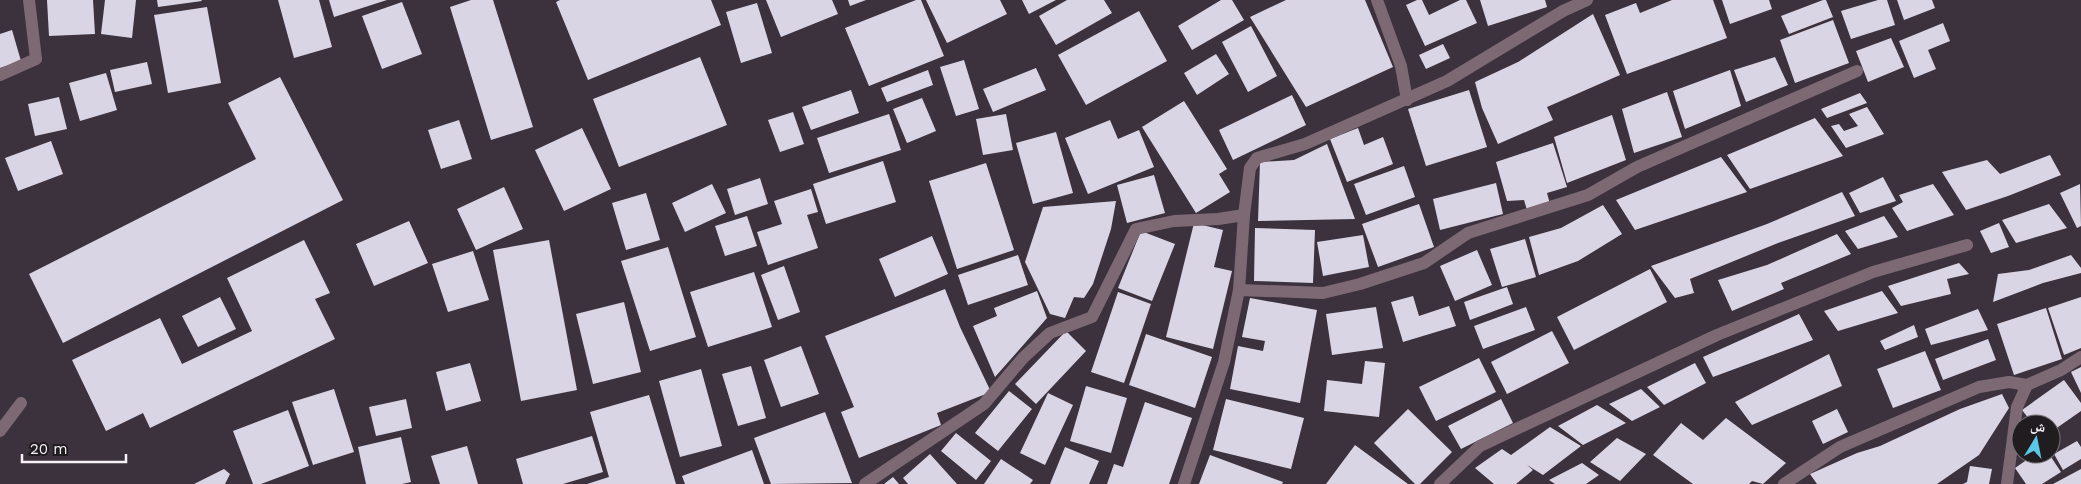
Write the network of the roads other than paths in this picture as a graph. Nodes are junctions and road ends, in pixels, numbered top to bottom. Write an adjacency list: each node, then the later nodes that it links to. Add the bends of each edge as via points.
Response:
1 (29, 0): 6 (street, via 36,59)
2 (1377, 0): 7 (street, via 1401,66)
3 (1587, 0): 4 (street)
4 (1561, 6): 7 (street, via 1447,81)
5 (1857, 71): 10 (street, via 1637,167 1588,195 1468,233 1424,263 1323,293)
6 (0, 75)
7 (1406, 100): 8 (street, via 1305,144 1257,158 1250,168)
8 (1244, 215): 10 (street); 15 (street, via 1174,221 1136,229 1092,316 1050,333 1023,358 984,404)
9 (1967, 245): 17 (street, via 1873,272 1717,335 1480,446)
10 (1239, 290): 16 (street, via 1224,362)
11 (2081, 357): 12 (street)
12 (2027, 385): 18 (street, via 2010,382 1979,387 1840,447); 19 (street, via 2017,407)
13 (21, 403): 14 (street)
14 (0, 431)
15 (865, 484)
16 (1184, 484)
17 (1440, 484)
18 (1784, 484)
19 (2007, 484)

